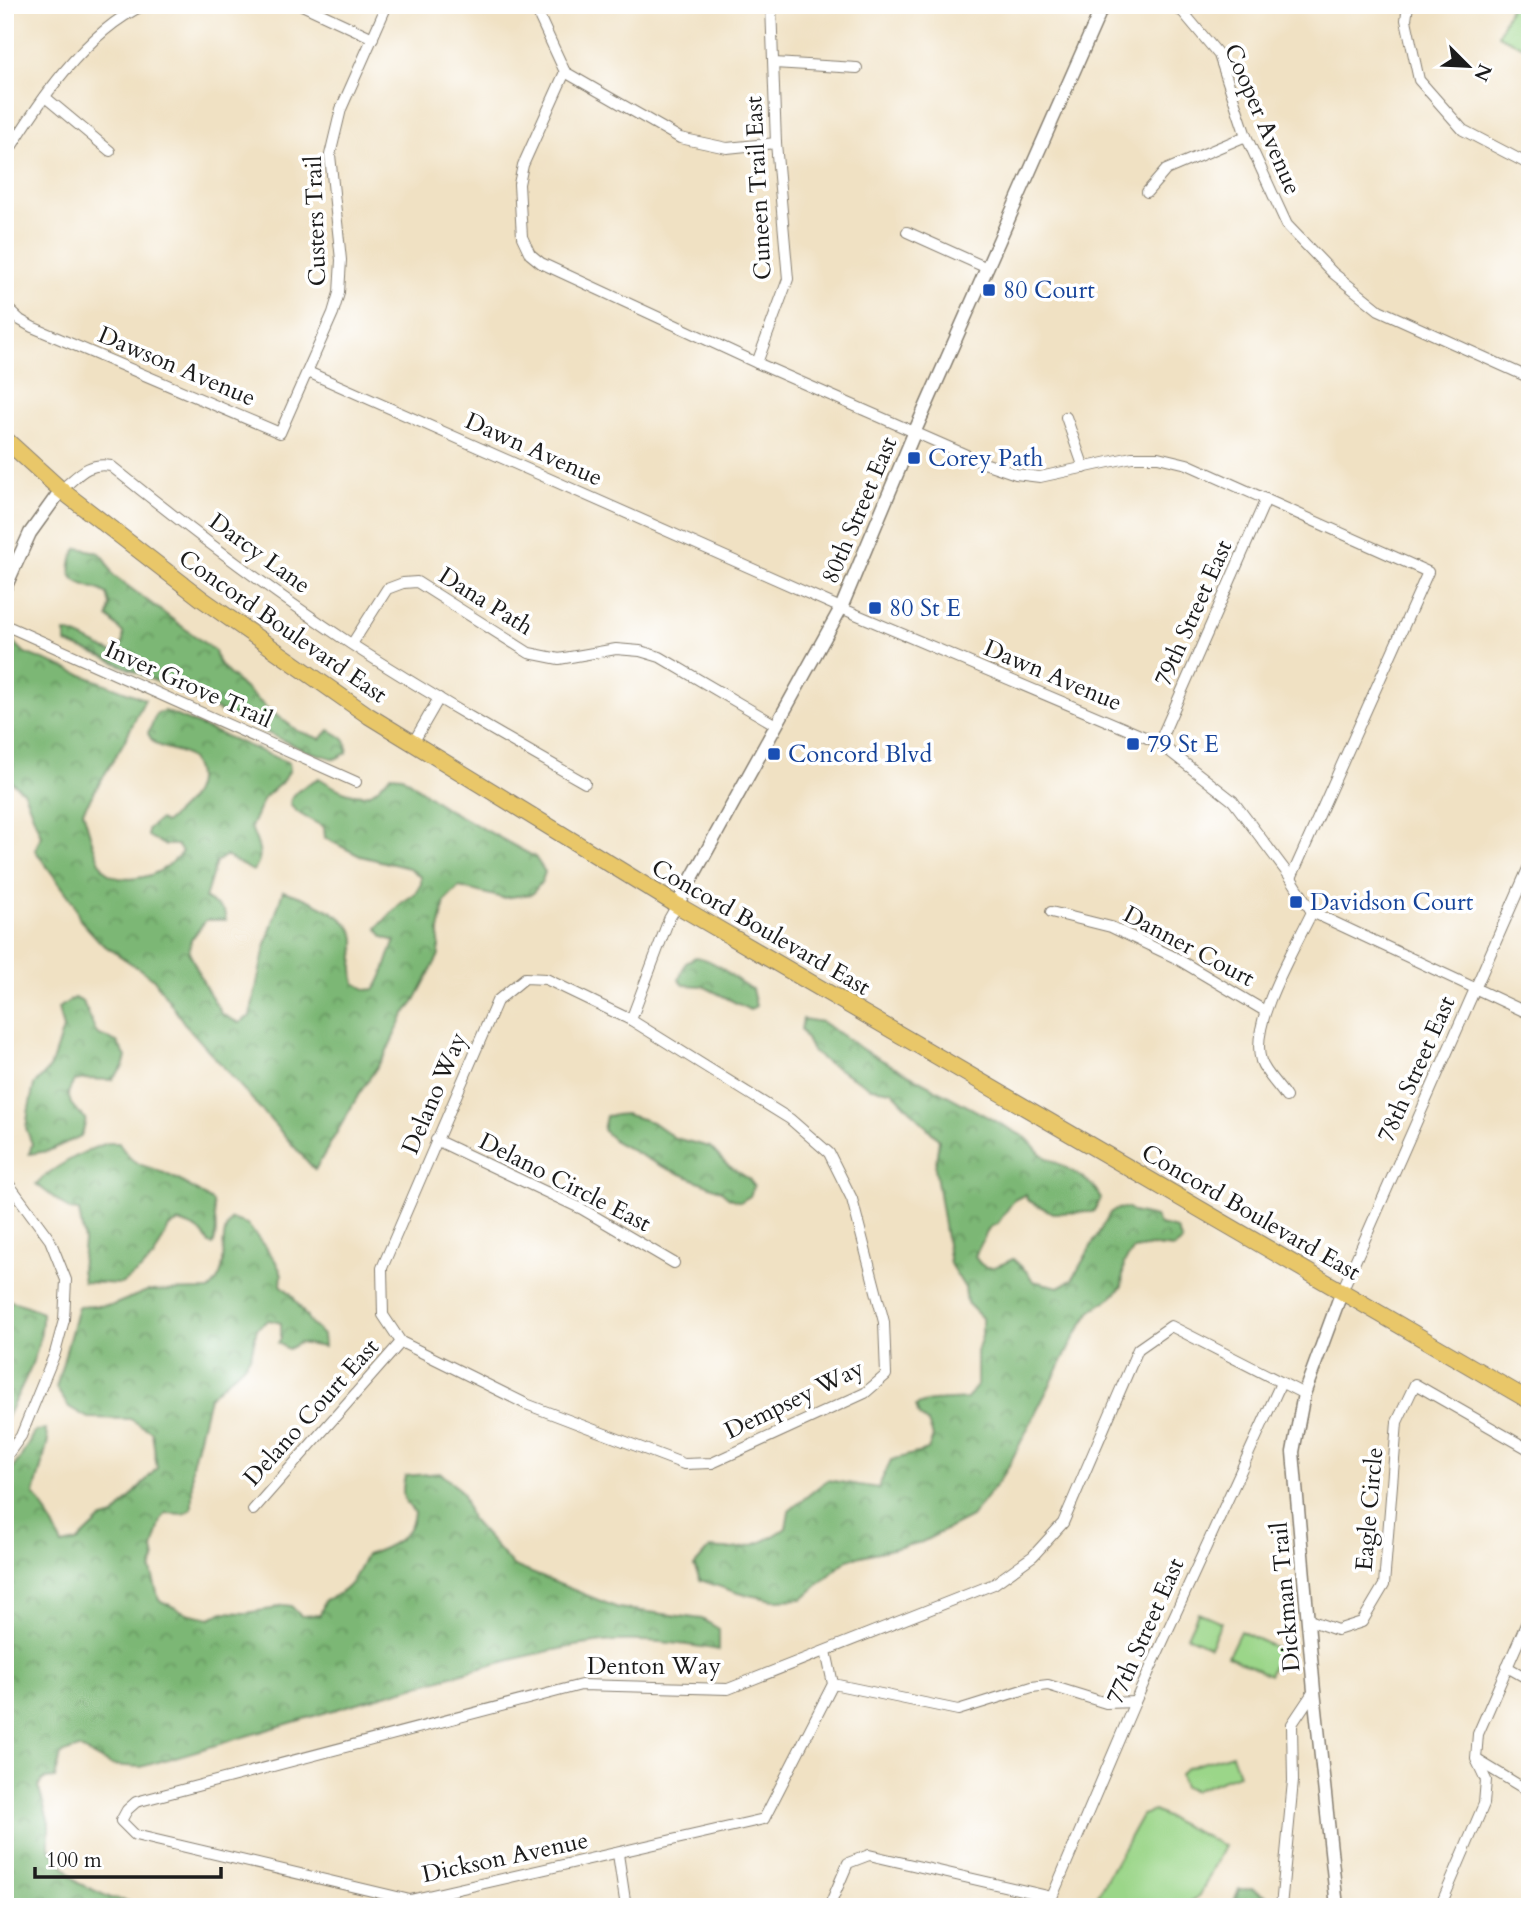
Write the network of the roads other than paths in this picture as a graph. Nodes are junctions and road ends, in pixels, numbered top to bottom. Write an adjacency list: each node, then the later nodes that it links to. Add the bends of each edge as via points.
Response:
1 (144, 5): 13 (street, via 100,33)
2 (302, 5): 9 (street)
3 (387, 5): 9 (street, Custers Trail)
4 (534, 5): 12 (street)
5 (771, 5): 10 (street, Cuneen Trail East)
6 (1103, 5): 21 (street, 80th Street East)
7 (1170, 5): 14 (street, Cooper Avenue, via 1183,12 1219,55)
8 (1408, 5): 18 (street, via 1406,20 1419,80 1463,130)
9 (373, 38): 24 (street, Custers Trail, via 341,109 330,155 340,293)
10 (774, 63): 11 (street); 15 (street, Cuneen Trail East)
11 (857, 68)
12 (565, 72): 15 (street, via 680,138 727,148); 23 (street, via 519,184 522,237 530,254)
13 (45, 97): 16 (street); 17 (street)
14 (1245, 136): 19 (street, via 1166,170); 25 (street, Cooper Avenue, via 1287,225 1333,273 1379,310)
15 (776, 143): 23 (street, Cuneen Trail East, via 788,279)
16 (110, 152)
17 (5, 157)
18 (1530, 165)
19 (1147, 192)
20 (907, 232): 21 (street)
21 (987, 268): 27 (street, 80th Street East)
22 (5, 306): 28 (street, Dawson Avenue, via 20,320)
23 (757, 363): 27 (street)
24 (308, 372): 28 (street, Custers Trail); 34 (street, Dawn Avenue)
25 (1530, 378)
26 (1066, 417): 30 (street)
27 (915, 431): 30 (street, via 1016,474 1040,477); 34 (street, 80th Street East)
28 (280, 433)
29 (5, 439): 31 (main road, Concord Boulevard East)
30 (1084, 468): 32 (street, via 1132,457 1158,457 1187,464)
31 (61, 490): 33 (street, via 30,533); 36 (street, Darcy Lane, via 88,467 111,466 224,555); 39 (main road, Concord Boulevard East, via 259,641)
32 (1266, 499): 40 (street, 79th Street East); 44 (street, via 1428,572)
33 (5, 588)
34 (841, 608): 38 (street, 80th Street East); 40 (street, Dawn Avenue)
35 (5, 625): 41 (street, Inver Grove Trail)
36 (352, 644): 37 (street, Darcy Lane); 38 (street, Dana Path, via 387,589 417,582 529,653 559,659 616,649 640,651 660,657)
37 (439, 698): 39 (street); 42 (street, Darcy Lane)
38 (776, 725): 45 (street, 80th Street East)
39 (413, 743): 45 (main road, Concord Boulevard East)
40 (1159, 743): 44 (street, Dawn Avenue, via 1233,800)
41 (356, 782)
42 (585, 783)
43 (1530, 864): 48 (street, 78th Street East)
44 (1291, 878): 47 (street, Dawn Avenue)
45 (677, 905): 51 (street, 80th Street East); 56 (main road, Concord Boulevard East)
46 (1051, 912): 49 (street, Danner Court, via 1111,927 1174,957)
47 (1312, 912): 48 (street); 49 (street)
48 (1474, 989): 50 (street); 56 (street, 78th Street East)
49 (1265, 1011): 52 (street, via 1259,1037 1261,1061)
50 (1530, 1014)
51 (631, 1020): 53 (street, Delano Way, via 546,979 525,978 496,1001); 57 (street, Dempsey Way, via 790,1119 829,1153 852,1199 884,1322 886,1375 865,1393 712,1463 684,1464 526,1404)
52 (1286, 1097)
53 (436, 1140): 55 (street, Delano Circle East, via 582,1209); 57 (street, Delano Way, via 382,1268 383,1315)
54 (5, 1179): 62 (street, via 50,1240 66,1280 64,1320 55,1353 21,1436)
55 (674, 1264)
56 (1342, 1291): 59 (street, Dickman Trail); 60 (main road, Concord Boulevard East)
57 (401, 1342): 63 (street, Delano Court East)
58 (1281, 1384): 59 (street); 66 (street, Denton Way, via 1171,1326 1138,1349 1063,1523 1033,1556 994,1584); 71 (street, 77th Street East)
59 (1304, 1394): 65 (street, Dickman Trail, via 1293,1452)
60 (1530, 1401)
61 (1530, 1450): 65 (street, Eagle Circle, via 1415,1384 1397,1422 1384,1585 1362,1622 1337,1630)
62 (5, 1458)
63 (253, 1510)
64 (1530, 1615): 67 (street)
65 (1309, 1620): 70 (street, Dickman Trail)
66 (826, 1651): 69 (street); 74 (street, Denton Way, via 729,1689 581,1685 136,1802)
67 (1507, 1667): 68 (street); 72 (street, via 1478,1734)
68 (1530, 1680)
69 (833, 1684): 71 (street, via 958,1710 1048,1685 1106,1703); 75 (street, via 764,1819)
70 (1314, 1691): 79 (street, via 1292,1724 1293,1782); 80 (street, Dickman Trail)
71 (1135, 1702): 76 (street, 77th Street East)
72 (1476, 1759): 73 (street); 81 (street, via 1486,1780 1484,1804)
73 (1530, 1792)
74 (121, 1821): 75 (street, Dickson Avenue, via 135,1835 410,1900)
75 (618, 1854): 77 (street)
76 (1050, 1902): 78 (street, via 869,1855 848,1863)
77 (626, 1907)
78 (829, 1907)
79 (1281, 1907)
80 (1337, 1907)
81 (1440, 1907)

